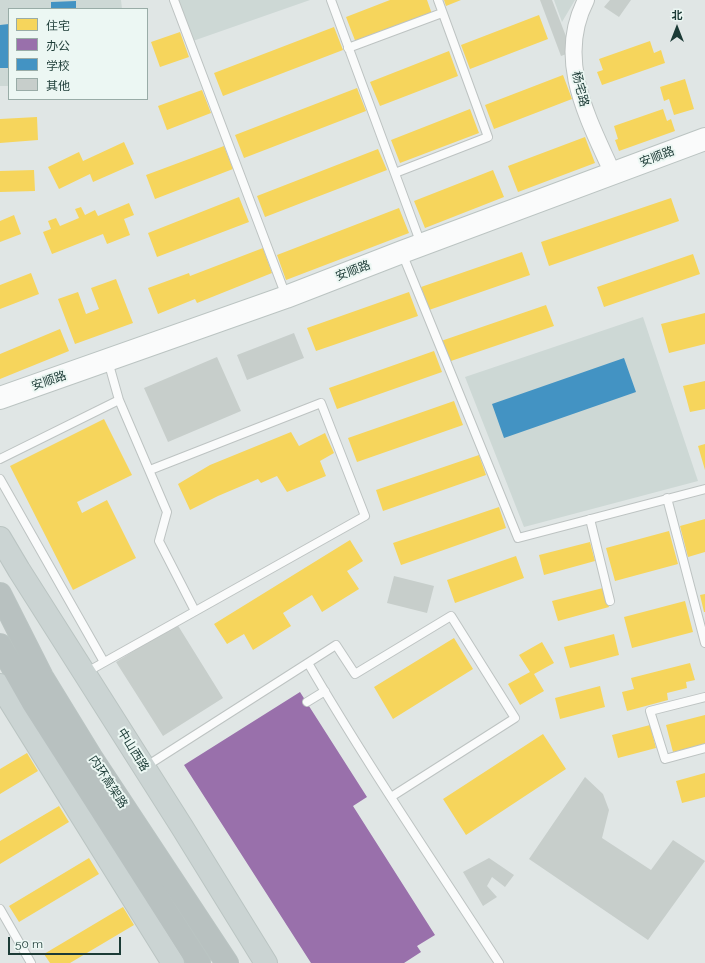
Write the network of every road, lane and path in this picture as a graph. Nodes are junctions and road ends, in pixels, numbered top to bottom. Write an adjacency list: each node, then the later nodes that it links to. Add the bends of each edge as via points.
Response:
1 (174, 0): 11 (lane)
2 (331, 0): 6 (lane)
3 (438, 0): 5 (lane)
4 (586, 0): 9 (street, 杨宅路, via 574,33 575,76 587,116)
5 (442, 13): 6 (lane); 8 (lane, via 488,137)
6 (348, 48): 8 (lane)
7 (704, 141): 9 (street, 安顺路)
8 (395, 173): 10 (lane)
9 (613, 174): 10 (street, 安顺路)
10 (412, 248): 11 (street, 安顺路); 20 (lane, via 518,538)
11 (286, 297): 12 (street, 安顺路)
12 (108, 360): 13 (street, 安顺路); 14 (lane)
13 (0, 398)
14 (119, 400): 15 (lane); 16 (lane)
15 (0, 458)
16 (150, 470): 24 (lane, via 167,512 159,541); 24 (lane, via 321,403 365,516)
17 (0, 479): 27 (lane)
18 (705, 489): 19 (lane)
19 (667, 498): 20 (lane); 25 (lane)
20 (590, 519): 23 (lane)
21 (0, 538): 29 (main road, 中山西路)
22 (1, 597): 41 (highway, 内环高架路, via 42,677)
23 (610, 601)
24 (195, 611): 27 (lane)
25 (705, 643)
26 (0, 645): 40 (highway, 内环高架路, via 33,703)
27 (104, 662): 29 (lane)
28 (308, 663): 31 (lane); 35 (lane); 36 (lane, via 336,645 355,674 451,616 507,705 515,718)
29 (84, 673): 35 (main road, 中山西路)
30 (0, 685): 39 (main road)
31 (325, 691): 33 (lane); 36 (lane)
32 (705, 697): 34 (lane, via 650,711 665,759)
33 (306, 702)
34 (705, 748)
35 (144, 768): 42 (main road, 中山西路)
36 (391, 797): 43 (lane)
37 (0, 909): 38 (lane)
38 (31, 963)
39 (173, 963)
40 (199, 963)
41 (227, 963)
42 (266, 963)
43 (499, 963)

